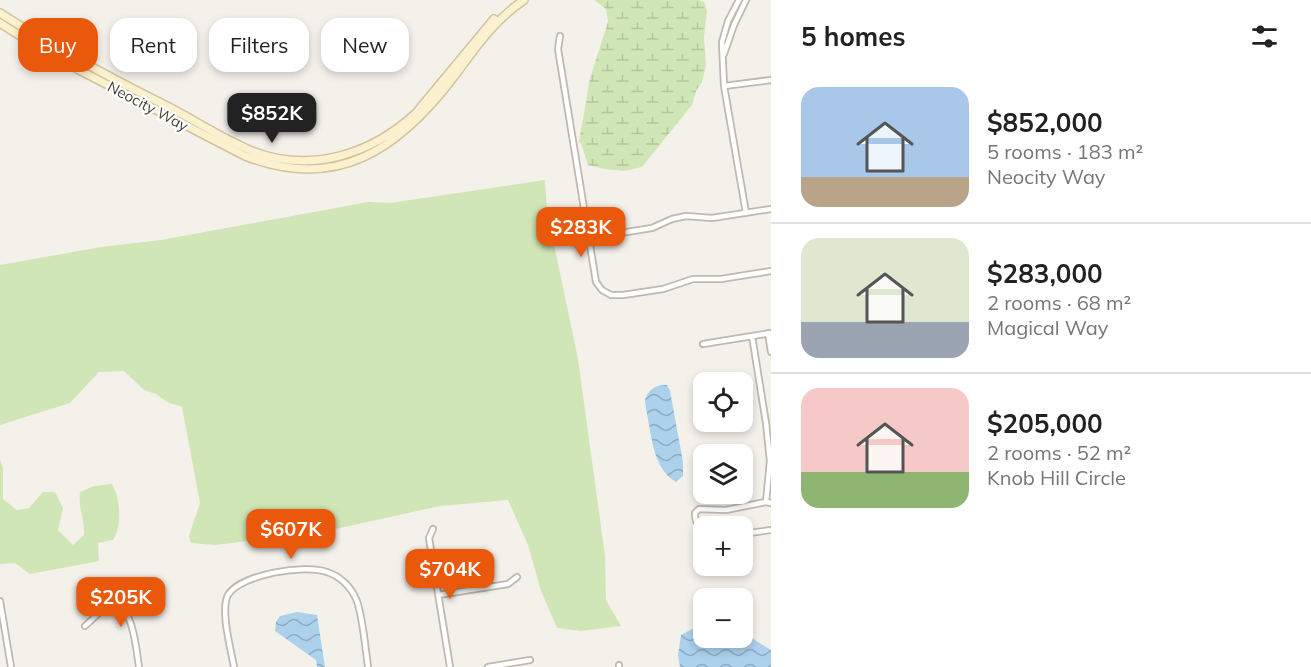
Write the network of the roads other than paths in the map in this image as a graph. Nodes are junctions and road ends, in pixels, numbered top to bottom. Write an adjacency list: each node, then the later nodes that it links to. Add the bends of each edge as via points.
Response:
1 (516, 0): 13 (street, Neocity Way, via 478,35 416,112 385,138 334,158)
2 (524, 0): 13 (street, Neocity Way, via 484,36 423,116 389,144 336,166 304,168)
3 (739, 0): 8 (street, via 722,42)
4 (746, 0): 8 (street)
5 (0, 13): 11 (street, Neocity Way, via 57,49)
6 (0, 22): 12 (street, Neocity Way, via 52,56)
7 (560, 36): 16 (street, via 558,49)
8 (724, 54): 10 (street)
9 (771, 80): 10 (street)
10 (724, 86): 15 (street)
11 (175, 111): 12 (street); 13 (street, Neocity Way)
12 (172, 118): 13 (street, Neocity Way, via 245,156)
13 (276, 161)
14 (771, 209): 15 (street)
15 (746, 213): 16 (street, via 712,218 686,216 652,228)
16 (589, 238): 17 (street, via 596,282 611,295 663,289 693,279)
17 (771, 272)
18 (770, 333): 19 (street); 21 (street)
19 (752, 336): 20 (street); 22 (street, via 770,461)
20 (703, 344)
21 (771, 352)
22 (768, 502): 23 (street, via 726,510 699,509)
23 (695, 516)
24 (433, 529): 28 (street, via 429,538)
25 (771, 530): 26 (street)
26 (753, 532)
27 (517, 577): 28 (street, via 508,584)
28 (438, 595): 36 (street)
29 (0, 601): 32 (street)
30 (85, 626): 33 (street, via 104,609 124,609 130,618)
31 (530, 660): 37 (street)
32 (11, 667)
33 (139, 667)
34 (234, 667): 35 (street, via 225,611 227,596 238,584 254,577 298,570 326,571 345,582 357,600)
35 (368, 667)
36 (450, 667)
37 (488, 667)

